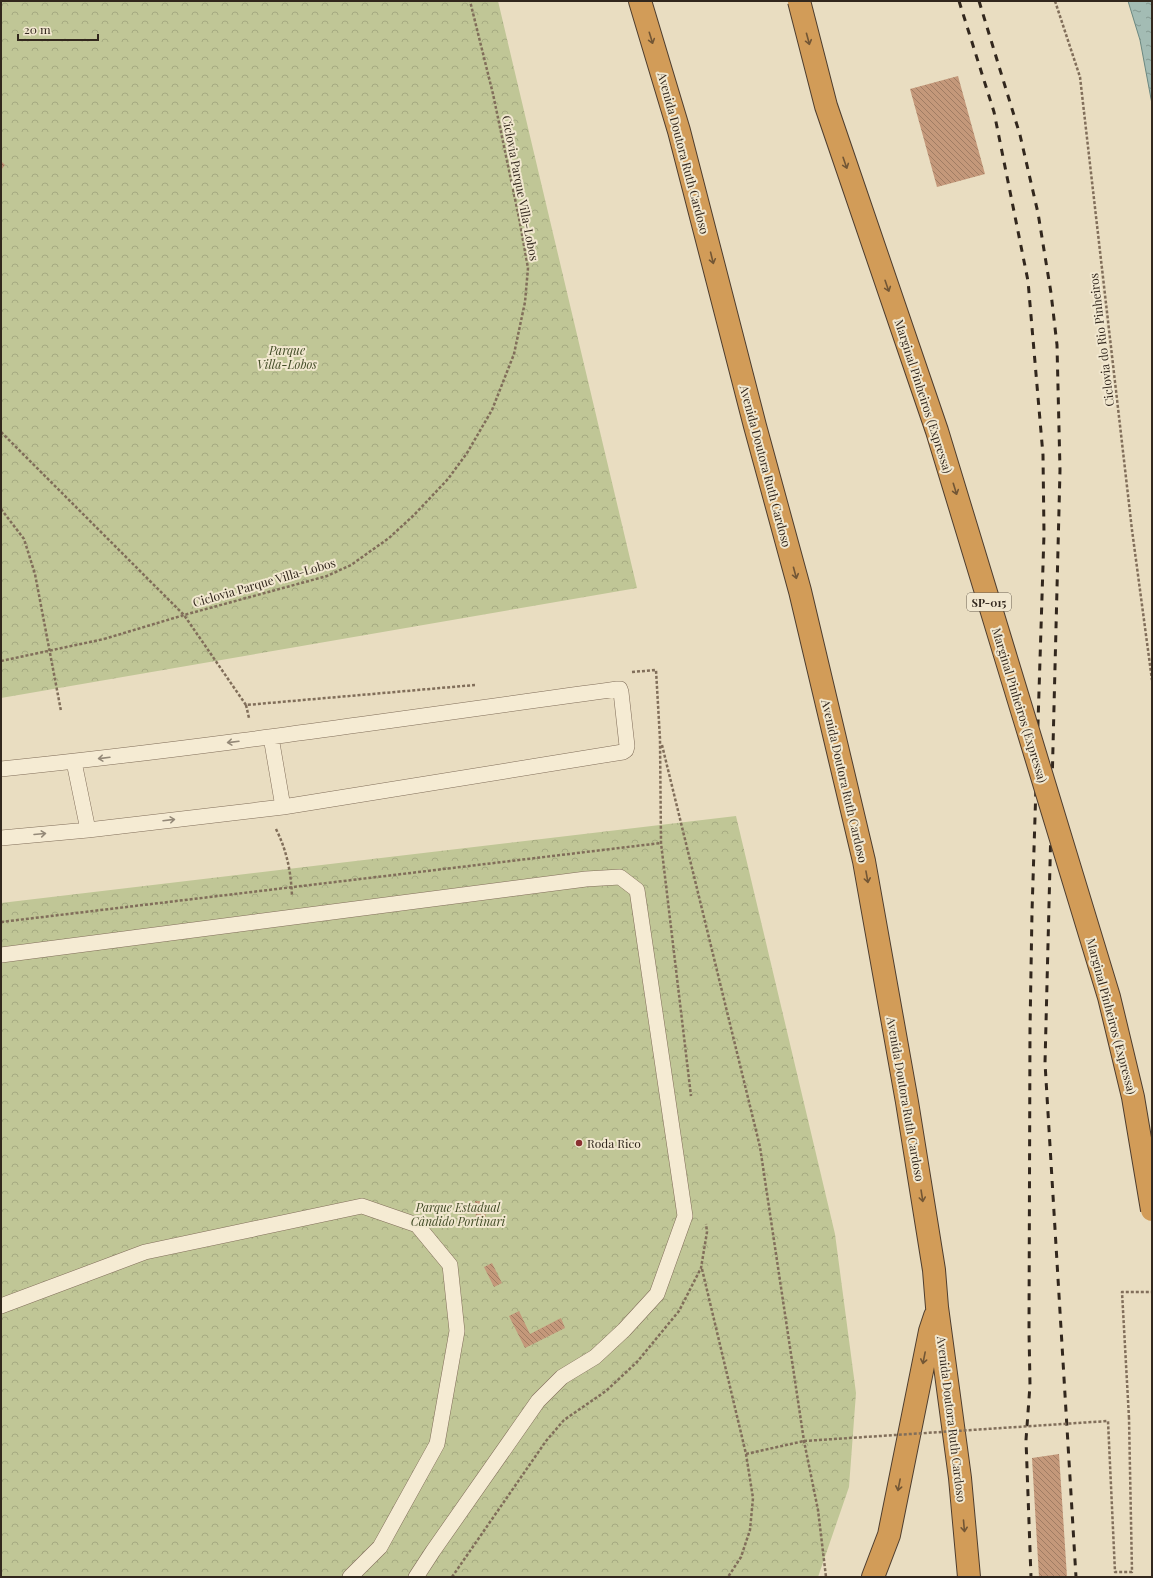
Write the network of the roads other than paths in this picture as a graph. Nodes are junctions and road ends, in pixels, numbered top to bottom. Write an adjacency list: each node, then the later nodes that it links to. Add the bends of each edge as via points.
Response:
1 (640, 1): 12 (highway, Avenida Doutora Ruth Cardoso, one-way to 12, via 679,131 800,591 864,861 908,1110 934,1270)
2 (798, 1): 10 (highway, Marginal Pinheiros (Expressa) / SP-015, one-way to 10, bridge, via 826,106 937,431 1109,997 1133,1097)
3 (271, 737): 4 (lane, one-way to 4); 6 (lane); 6 (lane, via 617,689 621,692 627,746 623,752)
4 (74, 762): 5 (lane); 7 (lane)
5 (1, 769)
6 (283, 807): 7 (lane, one-way to 6)
7 (88, 830): 8 (lane, one-way to 7)
8 (1, 838)
9 (1, 955): 14 (lane, via 586,879 620,877 637,890 686,1216 657,1294 595,1357 562,1377 538,1401)
10 (1152, 1210)
11 (1, 1306): 13 (lane, via 145,1252 362,1206 417,1225 450,1265 457,1331 437,1444 380,1547)
12 (937, 1307): 15 (highway, one-way to 15, via 889,1535); 16 (highway, Avenida Doutora Ruth Cardoso, one-way to 16, via 960,1478)
13 (350, 1577)
14 (416, 1577)
15 (873, 1577)
16 (969, 1577)

